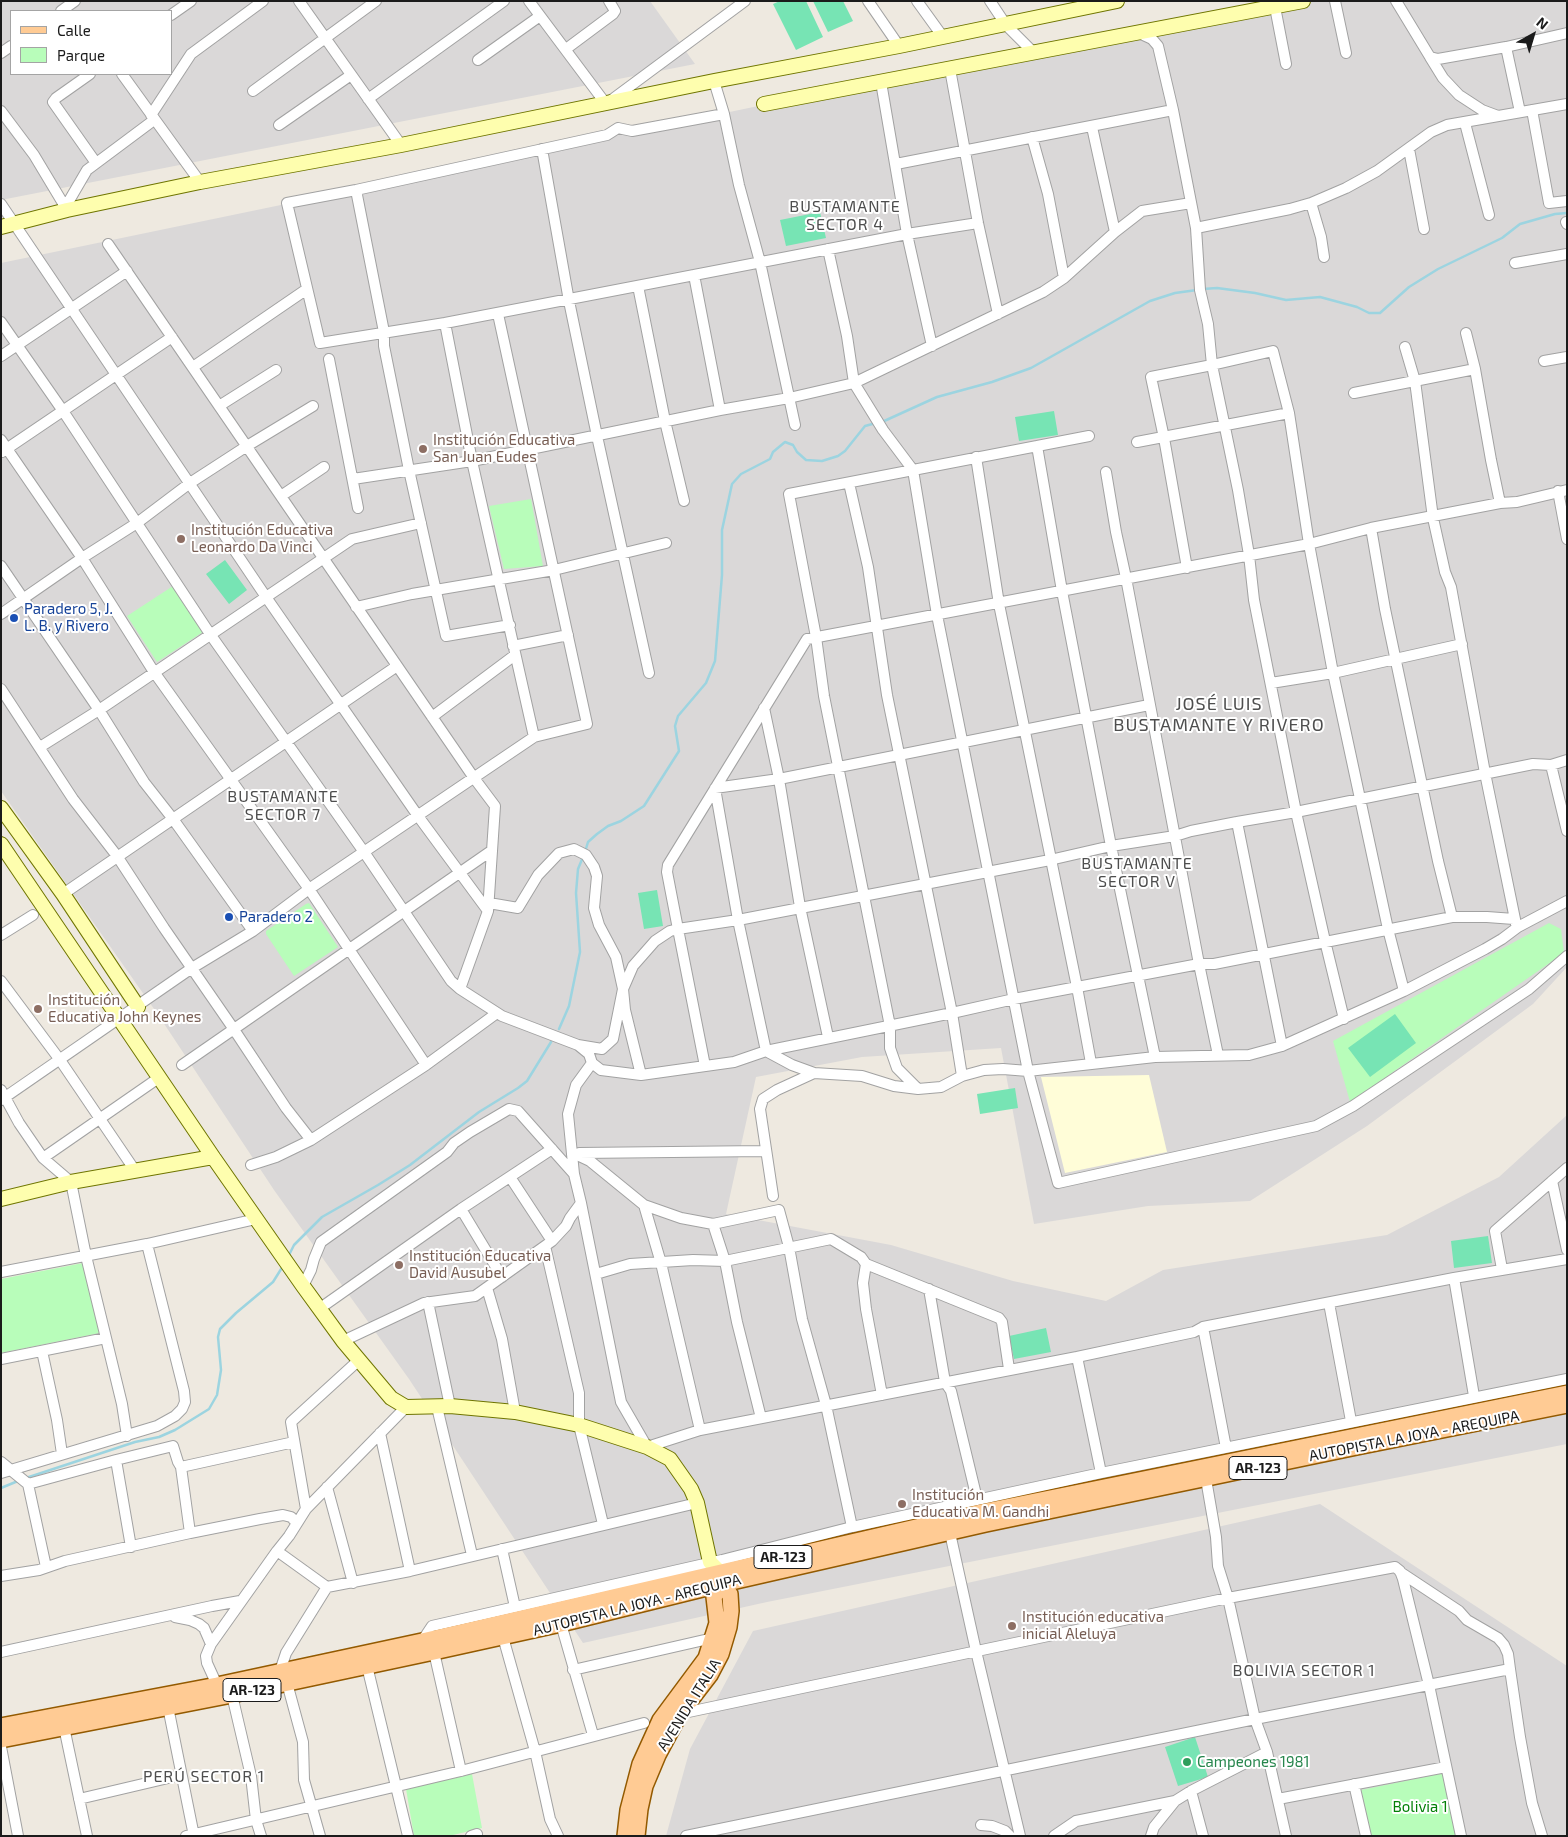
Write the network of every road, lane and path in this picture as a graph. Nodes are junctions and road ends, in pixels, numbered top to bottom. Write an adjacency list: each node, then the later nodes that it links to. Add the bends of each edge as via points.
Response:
1 (191, 1): 17 (street)
2 (263, 1): 49 (street, via 191,54)
3 (299, 1): 23 (street)
4 (376, 1): 23 (street)
5 (504, 1): 39 (street)
6 (529, 1): 18 (street)
7 (610, 1): 26 (street, via 615,11 613,14)
8 (745, 1): 40 (street)
9 (868, 1): 24 (street)
10 (918, 1): 22 (street)
11 (990, 1): 19 (street)
12 (1117, 1): 19 (street)
13 (1303, 1): 16 (street)
14 (1335, 1): 28 (street)
15 (1396, 1): 29 (street)
16 (1275, 7): 20 (street); 31 (street)
17 (172, 14)
18 (540, 16): 26 (street); 30 (street)
19 (1006, 25): 22 (street); 27 (street)
20 (1139, 33): 27 (street); 43 (street, via 1158,46)
21 (1567, 33): 25 (street)
22 (943, 37): 24 (street)
23 (325, 39): 35 (street); 38 (street)
24 (899, 46): 36 (street)
25 (1506, 47): 29 (street, via 1438,59); 46 (street)
26 (566, 49): 40 (street)
27 (1034, 53): 32 (street)
28 (1346, 53)
29 (1430, 57): 48 (street, via 1442,78 1459,95)
30 (478, 60)
31 (1286, 64)
32 (950, 69): 37 (street); 57 (street)
33 (89, 75): 58 (street, via 54,102)
34 (123, 75): 49 (street)
35 (351, 75): 39 (street); 51 (street)
36 (714, 81): 40 (street); 47 (street)
37 (881, 82): 41 (street); 59 (street)
38 (253, 91)
39 (368, 99): 54 (street)
40 (606, 104): 54 (street)
41 (764, 104)
42 (1567, 104): 44 (street)
43 (1173, 110): 52 (street); 63 (street)
44 (1532, 110): 46 (street); 62 (street, via 1549,203)
45 (1, 111): 66 (street, via 34,155)
46 (1520, 112): 48 (street)
47 (724, 114): 55 (street, via 632,131 618,128 607,135); 79 (street)
48 (1498, 116): 50 (street)
49 (152, 117): 58 (street); 60 (street)
50 (1465, 123): 56 (street, via 1447,125 1431,132); 67 (street)
51 (278, 125)
52 (1092, 127): 53 (street); 73 (street)
53 (1032, 138): 57 (street); 83 (street, via 1048,194)
54 (401, 145): 60 (street)
55 (542, 149): 61 (street); 86 (street)
56 (1409, 149): 64 (street, via 1353,184); 72 (street)
57 (965, 150): 59 (street); 68 (street)
58 (96, 163): 66 (street, via 87,170)
59 (896, 164): 74 (street)
60 (200, 182): 66 (street)
61 (356, 190): 85 (street, via 287,203); 92 (street)
62 (1567, 201)
63 (1191, 203): 71 (street); 73 (street, via 1142,211)
64 (1312, 203): 71 (street); 78 (street)
65 (1, 204): 69 (street)
66 (67, 208): 69 (street)
67 (1489, 215)
68 (978, 223): 74 (street); 89 (street)
69 (15, 224): 70 (street); 87 (street)
70 (1, 227)
71 (1196, 228): 102 (street, via 1198,274)
72 (1424, 229)
73 (1115, 232): 83 (street)
74 (907, 234): 76 (street); 96 (street)
75 (108, 244): 81 (street)
76 (828, 249): 79 (street); 108 (street)
77 (1567, 254): 80 (street)
78 (1324, 258)
79 (760, 262): 82 (street); 110 (street)
80 (1515, 263)
81 (127, 271): 87 (street); 94 (street)
82 (694, 275): 84 (street); 113 (street)
83 (1064, 278): 89 (street)
84 (638, 286): 86 (street); 116 (street)
85 (307, 289): 92 (street, via 320,343); 103 (street)
86 (569, 301): 88 (street); 119 (street)
87 (71, 309): 95 (street); 106 (street)
88 (498, 314): 91 (street); 126 (street)
89 (998, 314): 96 (street)
90 (1, 322): 95 (street)
91 (445, 324): 92 (street); 128 (street)
92 (384, 332): 130 (street)
93 (1466, 333): 104 (street)
94 (172, 337): 103 (street); 106 (street)
95 (18, 345): 98 (street); 114 (street)
96 (932, 346): 108 (street)
97 (1405, 347): 107 (street)
98 (1, 356)
99 (1567, 357): 101 (street)
100 (329, 359): 133 (street)
101 (1544, 361)
102 (1212, 365): 115 (street, via 1273,351); 118 (street); 121 (street, via 1151,377)
103 (193, 367): 111 (street)
104 (1475, 369): 107 (street); 139 (street)
105 (276, 370): 111 (street)
106 (116, 374): 114 (street); 135 (street)
107 (1415, 381): 109 (street); 141 (street)
108 (854, 383): 110 (street); 131 (street)
109 (1354, 393)
110 (789, 398): 113 (street); 117 (street)
111 (219, 406): 123 (street)
112 (313, 406): 123 (street)
113 (720, 410): 116 (street)
114 (63, 411): 125 (street); 142 (street)
115 (1289, 413): 118 (street); 147 (street)
116 (665, 421): 119 (street); 138 (street)
117 (794, 425)
118 (1224, 426): 121 (street); 149 (street)
119 (597, 436): 126 (street); 148 (street)
120 (1089, 436): 124 (street)
121 (1164, 438): 122 (street); 153 (street)
122 (1137, 442)
123 (246, 446): 135 (street); 137 (street)
124 (1037, 446): 127 (street); 158 (street)
125 (3, 447): 151 (street)
126 (528, 449): 128 (street); 154 (street)
127 (976, 457): 131 (street); 161 (street)
128 (472, 461): 130 (street); 156 (street)
129 (324, 467): 137 (street)
130 (409, 470): 133 (street); 143 (street)
131 (913, 470): 134 (street); 164 (street)
132 (1106, 472): 155 (street)
133 (353, 479): 140 (street)
134 (849, 483): 166 (street); 169 (street, via 788,494)
135 (190, 484): 142 (street); 159 (street)
136 (1562, 491): 139 (street); 145 (street)
137 (281, 496): 150 (street)
138 (684, 501)
139 (1500, 503): 141 (street)
140 (358, 508)
141 (1432, 518): 144 (street); 170 (street, via 1445,572 1452,587)
142 (137, 523): 151 (street); 167 (street)
143 (421, 523): 150 (street, via 352,539); 157 (street)
144 (1372, 528): 147 (street); 172 (street)
145 (1567, 539)
146 (666, 543): 148 (street)
147 (1309, 544): 149 (street); 176 (street)
148 (623, 554): 154 (street); 175 (street)
149 (1249, 555): 153 (street); 177 (street, via 1254,600)
150 (323, 557): 159 (street); 162 (street)
151 (82, 558): 160 (street); 174 (street)
152 (1, 566): 160 (street)
153 (1187, 568): 155 (street)
154 (554, 570): 156 (street); 168 (street)
155 (1126, 578): 158 (street); 180 (street)
156 (498, 580): 157 (street); 165 (street)
157 (435, 590): 162 (street); 165 (street, via 446,636)
158 (1062, 591): 161 (street); 184 (street)
159 (266, 597): 167 (street); 179 (street)
160 (23, 599): 163 (street); 182 (street)
161 (999, 604): 164 (street); 185 (street)
162 (356, 607): 173 (street)
163 (1, 614)
164 (937, 615): 166 (street); 188 (street)
165 (510, 625): 171 (street)
166 (878, 625): 169 (street); 190 (street, via 887,695)
167 (210, 634): 174 (street); 187 (street)
168 (568, 635): 171 (street); 186 (street, via 587,724)
169 (816, 637): 181 (street, via 807,639); 193 (street)
170 (1462, 644): 172 (street); 194 (street)
171 (514, 650): 183 (street); 186 (street)
172 (1396, 658): 176 (street); 198 (street)
173 (397, 666): 179 (street); 183 (street)
174 (154, 672): 182 (street); 195 (street)
175 (649, 673)
176 (1333, 673): 177 (street); 200 (street)
177 (1272, 683): 202 (street)
178 (1, 689): 189 (street)
179 (342, 704): 187 (street); 203 (street)
180 (1149, 706): 184 (street); 207 (street)
181 (764, 708): 197 (street); 199 (street)
182 (99, 710): 189 (street); 204 (street, via 144,782)
183 (432, 716): 196 (street)
184 (1086, 718): 185 (street); 209 (street)
185 (1025, 731): 188 (street); 213 (street)
186 (534, 737): 196 (street)
187 (287, 742): 195 (street); 211 (street)
188 (962, 743): 190 (street); 214 (street)
189 (40, 747): 212 (street, via 73,799)
190 (900, 754): 193 (street); 216 (street)
191 (1567, 760): 192 (street)
192 (1551, 765): 194 (street, via 1533,764); 206 (street)
193 (838, 767): 197 (street); 219 (street)
194 (1485, 773): 198 (street); 227 (street)
195 (231, 778): 204 (street); 217 (street)
196 (474, 778): 203 (street); 210 (street, via 495,806)
197 (779, 779): 199 (street); 222 (street)
198 (1422, 787): 200 (street); 225 (street)
199 (715, 788): 226 (street); 228 (street, via 668,865)
200 (1359, 798): 202 (street); 229 (street)
201 (1, 808): 218 (street)
202 (1296, 812): 205 (street); 232 (street)
203 (418, 816): 211 (street); 215 (street)
204 (173, 819): 212 (street); 230 (street)
205 (1237, 822): 207 (street); 234 (street)
206 (1567, 831)
207 (1176, 836): 209 (street); 236 (street)
208 (1, 844): 248 (street)
209 (1111, 846): 213 (street); 238 (street)
210 (490, 851): 215 (street); 221 (street)
211 (364, 852): 217 (street); 223 (street)
212 (117, 856): 218 (street); 237 (street)
213 (1050, 860): 214 (street); 240 (street)
214 (988, 870): 216 (street); 244 (street)
215 (459, 872): 221 (street); 223 (street)
216 (925, 883): 219 (street); 247 (street)
217 (309, 889): 230 (street); 233 (street)
218 (63, 894): 245 (street)
219 (862, 895): 222 (street); 250 (street)
220 (1567, 901): 227 (street)
221 (488, 907): 241 (street); 242 (street, via 518,908 538,876 559,853 574,849 586,855 597,876 594,908 616,957)
222 (800, 907): 226 (street); 252 (street)
223 (403, 912): 233 (street); 241 (street)
224 (33, 915): 231 (street)
225 (1452, 917): 227 (street, via 1487,917); 229 (street)
226 (738, 920): 228 (street); 255 (street)
227 (1516, 923): 243 (street, via 1502,939)
228 (678, 929): 242 (street, via 662,936 649,948 633,966); 263 (street)
229 (1388, 929): 232 (street); 243 (street)
230 (253, 932): 237 (street)
231 (1, 935)
232 (1324, 941): 234 (street); 249 (street)
233 (349, 950): 251 (street); 262 (street)
234 (1263, 954): 236 (street); 254 (street)
235 (1567, 956): 264 (street, via 1528,989 1353,1106 1316,1126 1058,1183)
236 (1199, 964): 238 (street); 256 (street)
237 (192, 968): 245 (street); 251 (street)
238 (1137, 976): 240 (street); 257 (street)
239 (1, 981): 258 (street)
240 (1078, 987): 244 (street); 260 (street)
241 (460, 989): 246 (street)
242 (623, 989): 253 (street, via 613,1039 602,1049); 266 (street)
243 (1404, 991): 249 (street)
244 (1014, 999): 247 (street); 264 (street)
245 (138, 1007): 248 (street)
246 (497, 1013): 253 (street); 262 (street)
247 (952, 1013): 250 (street); 267 (street)
248 (120, 1019): 258 (street); 268 (street)
249 (1344, 1019): 254 (street)
250 (890, 1026): 252 (street); 269 (street, via 890,1048 897,1068)
251 (233, 1028): 261 (street); 272 (street)
252 (828, 1037): 255 (street)
253 (578, 1045): 259 (street, via 589,1054)
254 (1282, 1046): 256 (street, via 1249,1055)
255 (766, 1051): 263 (street, via 734,1062); 265 (street)
256 (1218, 1055): 257 (street)
257 (1154, 1057): 260 (street)
258 (60, 1060): 270 (street); 271 (street)
259 (592, 1063): 266 (street, via 601,1070); 275 (street, via 576,1085 570,1104 568,1114)
260 (1091, 1063): 264 (street)
261 (182, 1065)
262 (426, 1065): 272 (street)
263 (705, 1066): 266 (street)
264 (1028, 1071): 267 (street, via 984,1070)
265 (814, 1073): 269 (street, via 862,1076 894,1086); 274 (street, via 763,1099 760,1108)
266 (641, 1075)
267 (962, 1076): 269 (street, via 941,1086)
268 (160, 1077): 271 (street); 276 (street)
269 (918, 1089)
270 (3, 1096): 277 (street)
271 (99, 1119): 277 (street); 280 (street)
272 (311, 1140): 278 (street)
273 (552, 1149): 281 (street); 282 (street); 306 (street, via 518,1111 509,1109 454,1143 447,1152 322,1242)
274 (765, 1151): 275 (street); 285 (street)
275 (573, 1153): 281 (street); 288 (street, via 590,1160)
276 (213, 1157): 280 (street); 290 (street)
277 (43, 1158): 284 (street)
278 (251, 1165)
279 (1567, 1168): 283 (street)
280 (136, 1172): 284 (street)
281 (574, 1174): 287 (street)
282 (510, 1177): 289 (street); 293 (street)
283 (1552, 1181): 295 (street); 301 (street, via 1495,1231)
284 (71, 1182): 286 (street); 296 (street)
285 (772, 1196)
286 (1, 1199)
287 (582, 1203): 293 (street); 303 (street)
288 (644, 1205): 291 (street, via 681,1218); 299 (street)
289 (460, 1209): 304 (street); 311 (street)
290 (256, 1219): 292 (street); 306 (street)
291 (714, 1224): 294 (street, via 779,1210); 298 (street)
292 (147, 1244): 296 (street); 335 (street, via 177,1356 185,1402 175,1416)
293 (548, 1244): 304 (street); 332 (street, via 580,1393)
294 (789, 1247): 298 (street); 300 (street, via 831,1239 861,1257); 325 (street, via 802,1320)
295 (1567, 1250)
296 (86, 1256): 302 (street); 313 (street)
297 (1567, 1259): 301 (street)
298 (725, 1261): 299 (street); 330 (street)
299 (661, 1263): 303 (street, via 630,1264); 333 (street)
300 (866, 1264): 308 (street); 323 (street, via 866,1309)
301 (1502, 1268): 305 (street)
302 (1, 1272)
303 (596, 1274): 337 (street, via 621,1402)
304 (502, 1277): 307 (street)
305 (1454, 1278): 310 (street); 324 (street)
306 (303, 1286): 311 (street)
307 (488, 1288): 309 (street, via 475,1296); 329 (street, via 502,1339)
308 (929, 1289): 319 (street, via 999,1318); 321 (street)
309 (428, 1302): 314 (street); 328 (street)
310 (1329, 1303): 312 (street); 331 (street)
311 (319, 1308): 314 (street)
312 (1203, 1328): 316 (street); 338 (street)
313 (106, 1338): 315 (street); 335 (street)
314 (343, 1341): 318 (street)
315 (42, 1351): 317 (street); 339 (street)
316 (1077, 1357): 319 (street); 344 (street)
317 (1, 1359)
318 (359, 1360): 327 (street, via 391,1398); 336 (street, via 291,1422)
319 (1009, 1370): 321 (street)
320 (1567, 1379): 324 (street)
321 (945, 1382): 323 (street); 348 (street, via 951,1391)
322 (1567, 1393): 361 (main road, AUTOPISTA LA JOYA - AREQUIPA / AR-123, via 981,1512)
323 (882, 1395): 325 (street)
324 (1474, 1396): 331 (street)
325 (826, 1405): 330 (street); 353 (street)
326 (1567, 1405): 345 (main road, AUTOPISTA LA JOYA - AREQUIPA / AR-123)
327 (406, 1406): 328 (street); 334 (street)
328 (443, 1407): 329 (street); 359 (street)
329 (515, 1412): 332 (street)
330 (761, 1418): 333 (street)
331 (1350, 1421): 338 (street)
332 (579, 1425): 337 (street); 352 (street)
333 (700, 1430): 337 (street)
334 (380, 1433): 347 (street); 362 (street)
335 (127, 1436): 339 (street)
336 (294, 1442): 342 (street); 350 (street)
337 (647, 1447): 349 (street, via 670,1459)
338 (1226, 1448): 344 (street)
339 (62, 1454): 343 (street)
340 (116, 1460): 342 (street, via 173,1446); 346 (street); 356 (street)
341 (1, 1462): 343 (street)
342 (181, 1466): 354 (street)
343 (6, 1471): 346 (street)
344 (1101, 1473): 348 (street)
345 (1206, 1479): 355 (main road, AUTOPISTA LA JOYA - AREQUIPA / AR-123); 367 (street, via 1218,1566)
346 (28, 1484): 360 (street)
347 (327, 1486): 350 (street); 365 (street)
348 (977, 1499): 353 (street)
349 (697, 1503): 352 (street); 361 (street)
350 (306, 1509): 351 (street)
351 (296, 1522): 354 (street, via 283,1515); 358 (street)
352 (604, 1524): 357 (street)
353 (852, 1527): 361 (street)
354 (190, 1533): 356 (street)
355 (950, 1533): 361 (main road, AUTOPISTA LA JOYA - AREQUIPA / AR-123); 376 (street)
356 (131, 1547): 360 (street)
357 (502, 1549): 359 (street); 369 (street)
358 (277, 1551): 366 (street); 368 (street)
359 (472, 1555): 362 (street)
360 (46, 1567): 364 (street)
361 (719, 1569): 369 (street); 371 (main road, AUTOPISTA LA JOYA - AREQUIPA / AR-123); 373 (main road, AVENIDA ITALIA, via 714,1597 717,1623); 374 (main road, AUTOPISTA LA JOYA - AREQUIPA / AR-123); 387 (main road, AVENIDA ITALIA, via 730,1594 729,1627 724,1647 718,1663)
362 (410, 1571): 365 (street)
363 (1400, 1571): 367 (street, via 1394,1567); 380 (street, via 1459,1611 1467,1620 1498,1638 1508,1654); 384 (street)
364 (1, 1576)
365 (353, 1583): 366 (street)
366 (327, 1587): 382 (street, via 286,1653)
367 (1228, 1598): 376 (street); 388 (street)
368 (240, 1601): 370 (street); 375 (street)
369 (515, 1607): 374 (street, via 432,1626)
370 (166, 1617): 375 (street, via 199,1624); 377 (street)
371 (561, 1624): 372 (main road, AUTOPISTA LA JOYA - AREQUIPA / AR-123); 381 (street)
372 (503, 1637): 378 (main road, AUTOPISTA LA JOYA - AREQUIPA / AR-123); 396 (street)
373 (713, 1638): 381 (street); 389 (main road, AVENIDA ITALIA, via 706,1658)
374 (422, 1641): 382 (main road, AUTOPISTA LA JOYA - AREQUIPA / AR-123)
375 (211, 1644): 383 (street, via 207,1663)
376 (976, 1651): 387 (street); 399 (street)
377 (1, 1652)
378 (434, 1652): 379 (main road, AUTOPISTA LA JOYA - AREQUIPA / AR-123); 400 (street)
379 (367, 1666): 382 (main road, AUTOPISTA LA JOYA - AREQUIPA / AR-123); 403 (street)
380 (1510, 1669): 384 (street); 432 (street, via 1532,1803)
381 (573, 1670): 393 (street)
382 (283, 1677): 383 (main road, AUTOPISTA LA JOYA - AREQUIPA / AR-123); 385 (main road, AUTOPISTA LA JOYA - AREQUIPA / AR-123); 408 (street, via 303,1742 304,1780)
383 (217, 1684): 391 (main road, AUTOPISTA LA JOYA - AREQUIPA / AR-123)
384 (1429, 1685): 388 (street); 398 (street)
385 (232, 1695): 386 (main road, AUTOPISTA LA JOYA - AREQUIPA / AR-123); 410 (street, via 251,1776)
386 (168, 1707): 392 (main road, AUTOPISTA LA JOYA - AREQUIPA / AR-123); 401 (street)
387 (680, 1714): 389 (street); 409 (main road, AVENIDA ITALIA)
388 (1255, 1719): 397 (street); 399 (street)
389 (660, 1720): 409 (main road, AVENIDA ITALIA, via 640,1764)
390 (644, 1723): 393 (street)
391 (1, 1726)
392 (64, 1727): 394 (main road, AUTOPISTA LA JOYA - AREQUIPA / AR-123); 405 (street)
393 (593, 1735): 396 (street)
394 (1, 1740)
395 (1, 1746): 413 (street)
396 (536, 1751): 400 (street); 420 (street, via 550,1819)
397 (1267, 1752): 404 (street); 406 (street)
398 (1446, 1767): 402 (street); 431 (street)
399 (1004, 1770): 423 (street); 425 (street)
400 (461, 1771): 403 (street)
401 (181, 1775): 405 (street); 412 (street)
402 (1354, 1784): 406 (street); 430 (street)
403 (396, 1786): 408 (street); 417 (street)
404 (1191, 1791): 407 (street); 428 (street)
405 (79, 1799): 414 (street)
406 (1278, 1799): 429 (street)
407 (1175, 1801): 426 (street, via 1076,1821); 427 (street, via 1154,1827)
408 (311, 1806): 410 (street); 416 (street)
409 (634, 1809): 421 (main road, AVENIDA ITALIA); 422 (main road, AVENIDA ITALIA)
410 (256, 1820): 412 (street); 415 (street)
411 (981, 1825): 424 (street, via 992,1826)
412 (191, 1835)
413 (18, 1836)
414 (87, 1836)
415 (261, 1836)
416 (320, 1836)
417 (408, 1836)
418 (471, 1836): 419 (street)
419 (477, 1836)
420 (558, 1836)
421 (624, 1836)
422 (637, 1836)
423 (686, 1836)
424 (1010, 1836)
425 (1020, 1836)
426 (1054, 1836)
427 (1151, 1836)
428 (1203, 1836)
429 (1286, 1836)
430 (1366, 1836)
431 (1461, 1836)
432 (1542, 1836)

